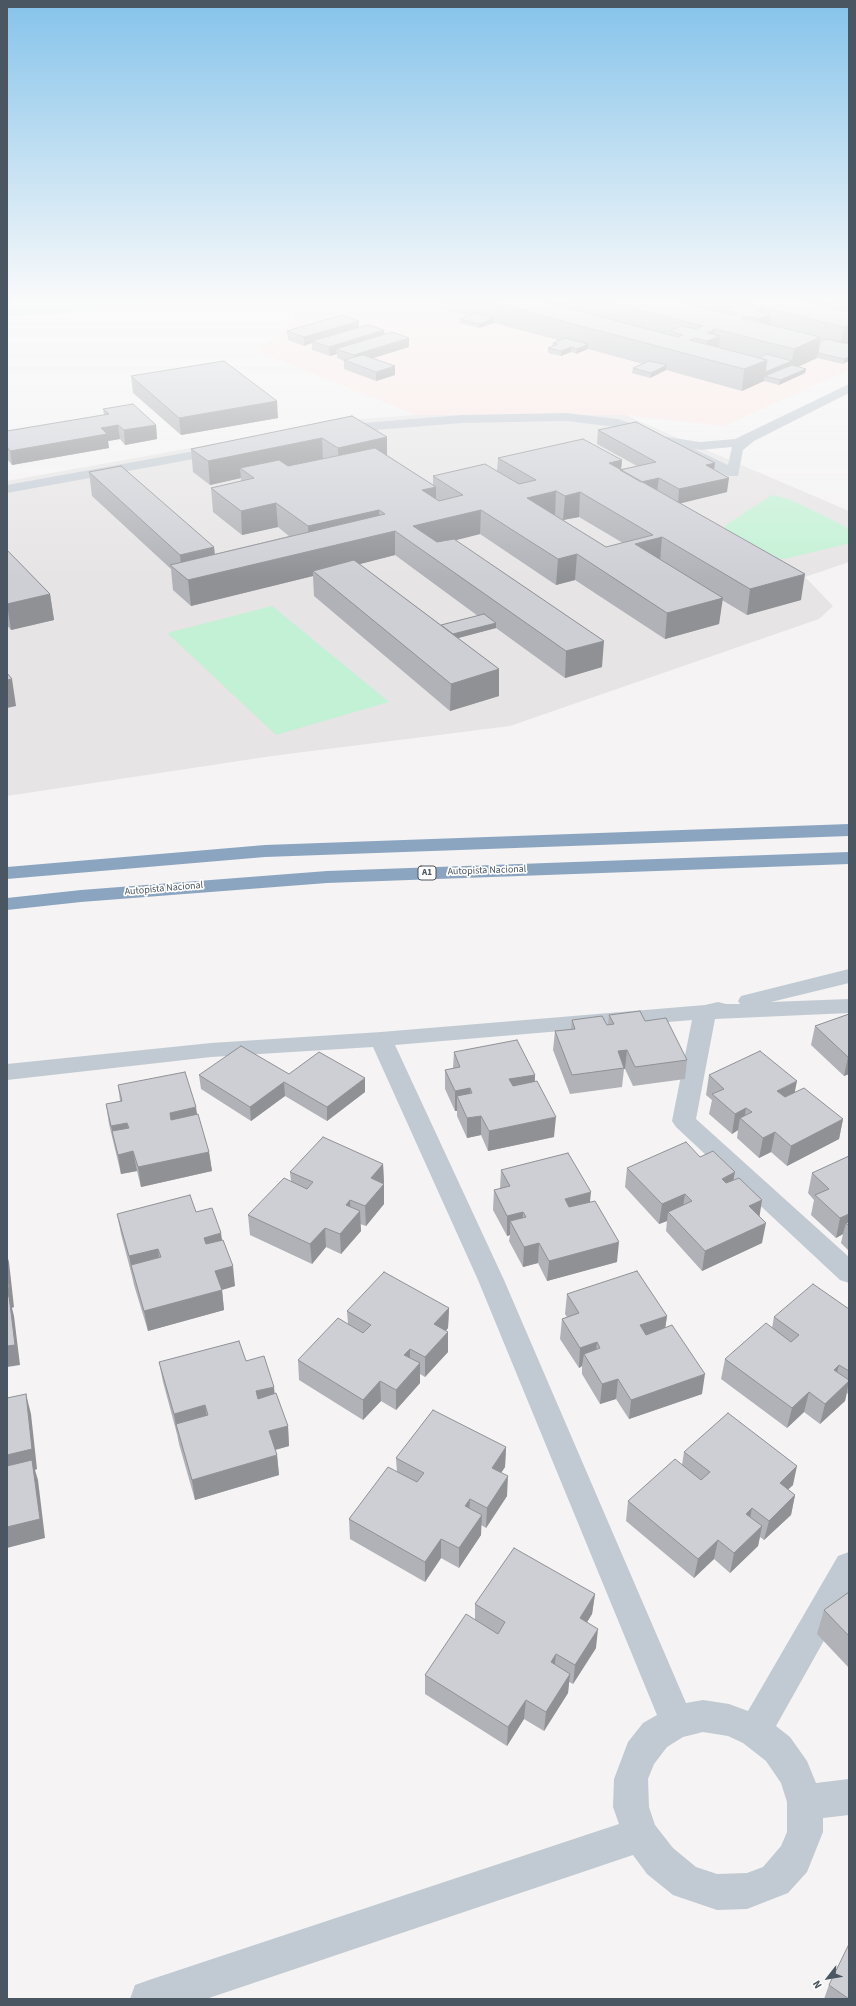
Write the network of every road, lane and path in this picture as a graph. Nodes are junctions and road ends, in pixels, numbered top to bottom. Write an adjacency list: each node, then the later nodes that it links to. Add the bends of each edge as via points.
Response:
1 (840, 393): 3 (street)
2 (324, 431): 4 (street, via 412,422 566,417 618,423)
3 (750, 438): 4 (street, via 737,443 700,446); 4 (street, via 737,449 733,473)
4 (667, 441)
5 (238, 447): 6 (street)
6 (7, 489)
7 (849, 830): 9 (highway, via 265,851)
8 (849, 858): 10 (highway, Autopista Nacional / A1, via 327,877)
9 (7, 873)
10 (7, 904)
11 (849, 976): 13 (street)
12 (849, 1006): 13 (street)
13 (705, 1012): 14 (street); 16 (street, via 684,1121)
14 (380, 1039): 15 (street, via 211,1050); 18 (street, via 491,1280)
15 (7, 1072)
16 (849, 1273)
17 (849, 1566): 19 (street)
18 (677, 1722): 19 (street, via 703,1716 729,1720); 22 (street, via 655,1735 640,1754 631,1779 631,1807)
19 (755, 1731): 21 (street, via 778,1749 795,1773)
20 (849, 1797): 21 (street)
21 (805, 1802): 22 (street, via 805,1832 794,1859 774,1880 747,1891 717,1892 686,1882 660,1861)
22 (640, 1835): 23 (street)
23 (149, 1999)

